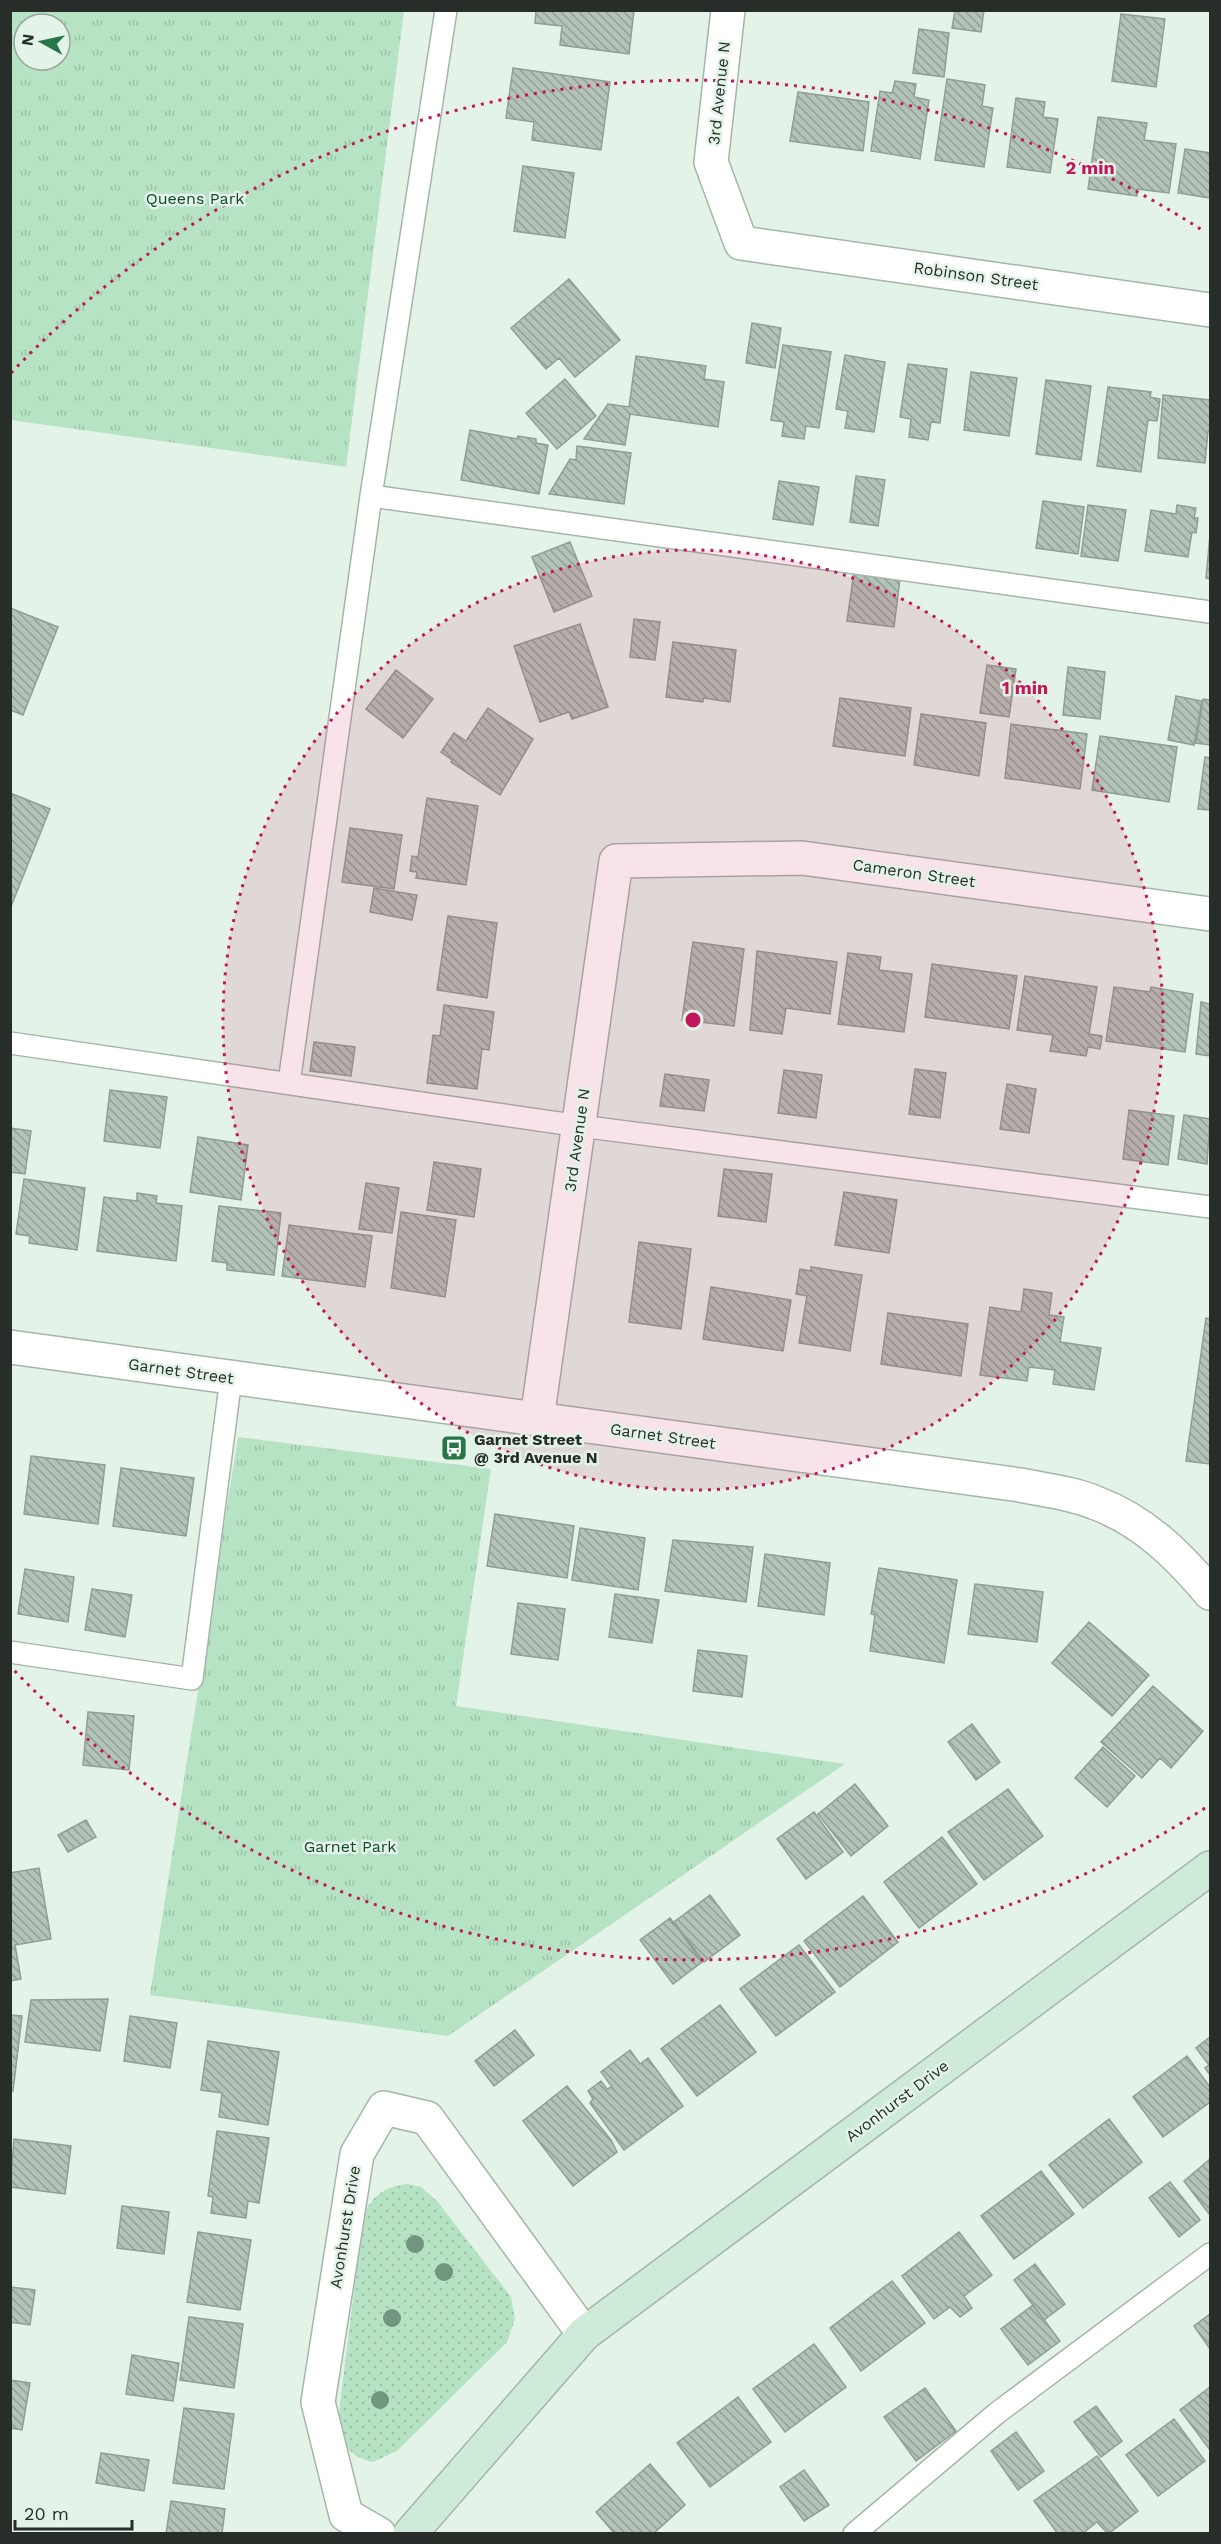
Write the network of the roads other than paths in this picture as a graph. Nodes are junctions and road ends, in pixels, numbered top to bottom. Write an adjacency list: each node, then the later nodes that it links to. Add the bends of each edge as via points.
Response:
1 (446, 10): 5 (lane)
2 (728, 10): 3 (street, 3rd Avenue N, via 711,162)
3 (741, 243): 4 (street, Robinson Street)
4 (1210, 310)
5 (371, 496): 6 (lane); 10 (lane)
6 (1210, 612)
7 (616, 861): 8 (street, Cameron Street, via 802,858); 11 (street, 3rd Avenue N)
8 (1210, 914)
9 (10, 1043): 10 (lane)
10 (289, 1083): 11 (lane)
11 (580, 1125): 12 (lane); 15 (street, 3rd Avenue N)
12 (1210, 1207)
13 (10, 1347): 14 (street, Garnet Street)
14 (231, 1378): 15 (street, Garnet Street); 17 (lane, via 192,1679)
15 (537, 1419): 16 (street, Garnet Street, via 1020,1485 1095,1502 1133,1520 1177,1554)
16 (1210, 1593)
17 (10, 1652)
18 (1210, 1868): 20 (street, Avonhurst Drive)
19 (1210, 2254): 23 (lane, via 997,2413)
20 (584, 2334): 21 (street, Avonhurst Drive, via 427,2118 384,2108 357,2154 318,2402 346,2515); 22 (street, Avonhurst Drive)
21 (379, 2534)
22 (410, 2534)
23 (854, 2534)

